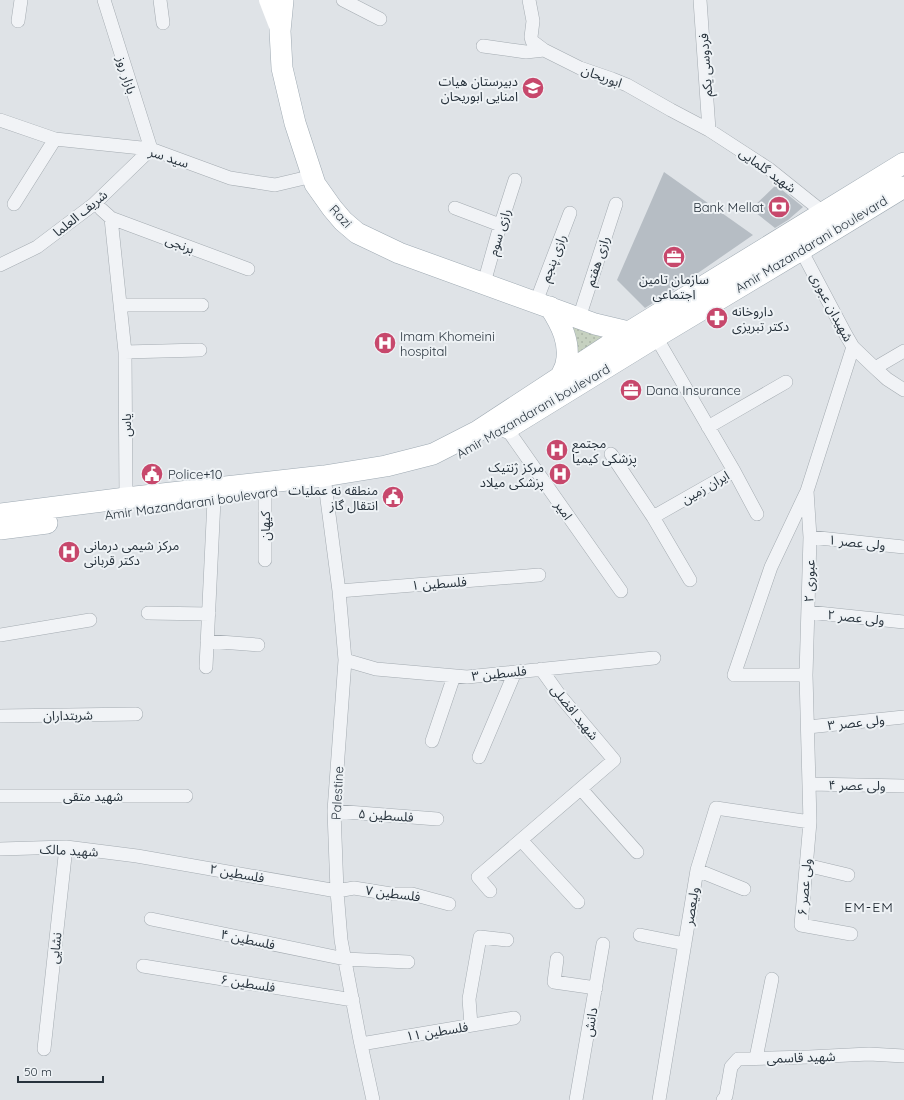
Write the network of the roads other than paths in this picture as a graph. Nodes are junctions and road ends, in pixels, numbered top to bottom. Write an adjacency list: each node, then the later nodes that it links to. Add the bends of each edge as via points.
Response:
1 (21, 0): 10 (street)
2 (104, 0): 18 (street, بازار روز)
3 (160, 0): 11 (street)
4 (268, 0): 12 (main road)
5 (283, 0): 12 (main road, Razi)
6 (343, 0): 9 (street)
7 (529, 0): 14 (street, ابوریحان, via 533,21 532,41)
8 (700, 0): 16 (street, فردوسی یکم)
9 (380, 19)
10 (18, 21)
11 (163, 23)
12 (280, 31): 20 (main road, Razi, via 282,68 295,123)
13 (483, 46): 14 (street, via 526,52)
14 (544, 50): 16 (street, ابوریحان, via 580,68 627,85)
15 (0, 120): 17 (street, سید سر)
16 (710, 130): 28 (street, شهید گلمایی, via 769,169)
17 (55, 139): 18 (street, سید سر); 23 (street)
18 (150, 150): 20 (street, سید سر, via 230,178 275,185); 32 (street, شریف العلما, via 94,204 37,247)
19 (904, 163): 28 (main road, Amir Mazandarani boulevard)
20 (313, 176): 34 (main road, Razi, via 315,184 332,208 358,234 399,253)
21 (515, 180): 30 (street, رازی سوم)
22 (904, 187): 31 (main road, Amir Mazandarani boulevard)
23 (14, 204)
24 (616, 204): 38 (street, رازی هفتم)
25 (455, 208): 30 (street)
26 (101, 209): 29 (street)
27 (570, 213): 37 (street, رازی پنجم)
28 (824, 213): 39 (main road, Amir Mazandarani boulevard)
29 (111, 218): 33 (street, برنجی); 35 (street, یاس)
30 (500, 225): 34 (street, رازی سوم)
31 (801, 250): 40 (main road, Amir Mazandarani boulevard); 41 (street, شهیدان عبوری)
32 (0, 265)
33 (248, 269)
34 (484, 283): 37 (main road, Razi)
35 (120, 305): 36 (street); 44 (street, یاس)
36 (202, 305)
37 (543, 305): 38 (main road, Razi); 46 (main road, via 561,324 565,336 568,353)
38 (579, 318): 39 (main road, Razi)
39 (629, 332): 40 (main road, Razi); 46 (main road, Amir Mazandarani boulevard)
40 (656, 337): 49 (street, ایران زمین); 50 (main road, Amir Mazandarani boulevard)
41 (853, 347): 45 (street, شهیدان عبوری); 55 (street, عبوری ۲)
42 (200, 350): 44 (street)
43 (904, 350): 45 (street)
44 (125, 352): 56 (street, یاس)
45 (875, 368): 48 (street, شهیدان عبوری)
46 (560, 378): 56 (main road, Amir Mazandarani boulevard, via 478,431 433,454 386,466 324,476)
47 (786, 382): 49 (street)
48 (904, 390)
49 (708, 427): 52 (street, ایران زمین)
50 (507, 429): 53 (main road, Amir Mazandarani boulevard, via 436,466 388,479); 68 (street, امیر)
51 (611, 454): 60 (street)
52 (734, 471): 59 (street); 60 (street, ایران زمین)
53 (325, 484): 54 (main road, Amir Mazandarani boulevard); 67 (street, Palestine)
54 (265, 492): 57 (main road, Amir Mazandarani boulevard); 64 (street, کیهان)
55 (807, 492): 62 (street, عبوری ۲); 82 (street, via 771,567 734,675)
56 (126, 498): 58 (main road, Amir Mazandarani boulevard)
57 (214, 500): 61 (main road, Amir Mazandarani boulevard); 71 (street)
58 (0, 514)
59 (757, 514)
60 (653, 517): 66 (street)
61 (0, 529)
62 (810, 537): 63 (street, ولی عصر ۱); 70 (street, عبوری ۲)
63 (904, 547)
64 (265, 560)
65 (539, 575): 67 (street, فلسطین ۱)
66 (690, 580)
67 (339, 591): 78 (street, Palestine)
68 (621, 592)
69 (148, 612): 71 (street)
70 (808, 612): 73 (street, ولی عصر ۲); 82 (street, عبوری ۲)
71 (209, 614): 75 (street)
72 (90, 620): 74 (street)
73 (904, 622)
74 (0, 635)
75 (207, 641): 76 (street); 79 (street)
76 (258, 645)
77 (654, 658): 80 (street, فلسطین ۳)
78 (345, 660): 83 (street, فلسطین ۳, via 376,669); 95 (street, Palestine)
79 (206, 667)
80 (541, 669): 81 (street, فلسطین ۳); 92 (street, شهید افضلی, via 614,760)
81 (515, 672): 83 (street, فلسطین ۳); 89 (street)
82 (806, 675): 87 (street, عبوری ۲)
83 (454, 676): 88 (street)
84 (136, 714): 85 (street, شربتداران)
85 (0, 716)
86 (904, 717): 87 (street, ولی عصر ۳)
87 (808, 727): 90 (street, عبوری ۲)
88 (432, 741)
89 (479, 757)
90 (810, 784): 91 (street, ولی عصر ۴); 97 (street, عبوری ۲)
91 (904, 786)
92 (581, 789): 98 (street); 101 (street)
93 (0, 796): 94 (street, شهید متقی)
94 (186, 796)
95 (334, 811): 96 (street, فلسطین ۵); 107 (street, Palestine)
96 (437, 819)
97 (810, 822): 103 (street, ولی عصر ۶); 104 (street, ولیعصر, via 716,808)
98 (521, 840): 108 (street, via 478,877); 109 (street)
99 (66, 847): 100 (street, شهید مالک); 102 (street, شهید مالک); 127 (street, نشایی)
100 (0, 849)
101 (637, 852)
102 (137, 856): 107 (street, فلسطین ۲)
103 (806, 865): 105 (street); 112 (street, ولی عصر ۶, via 801,925)
104 (697, 870): 106 (street); 116 (street, ولیعصر)
105 (848, 875)
106 (744, 888)
107 (336, 891): 110 (street, فلسطین ۷, via 354,888 391,894 412,894); 117 (street, Palestine)
108 (490, 891)
109 (578, 902)
110 (449, 904)
111 (151, 918): 117 (street, فلسطین ۴)
112 (851, 934)
113 (640, 935): 116 (street)
114 (507, 940): 125 (street, via 480,937 469,999)
115 (603, 944): 122 (street, دانش)
116 (685, 944): 133 (street, ولیعصر)
117 (345, 959): 119 (street, فلسطین ۴); 123 (street, Palestine)
118 (557, 959): 122 (street, via 554,982)
119 (408, 962)
120 (143, 966): 123 (street, فلسطین ۶)
121 (772, 979): 129 (street)
122 (596, 988): 132 (street, دانش)
123 (353, 1000): 126 (street, Palestine)
124 (514, 1018): 125 (street, فلسطین ۱۱)
125 (471, 1025): 126 (street, فلسطین ۱۱)
126 (361, 1044): 131 (street, Palestine)
127 (44, 1049)
128 (904, 1056): 129 (street, شهید قاسمی, via 869,1054)
129 (756, 1058): 130 (street, شهید قاسمی, via 738,1059 731,1067)
130 (725, 1098)
131 (373, 1100)
132 (576, 1100)
133 (660, 1100)

